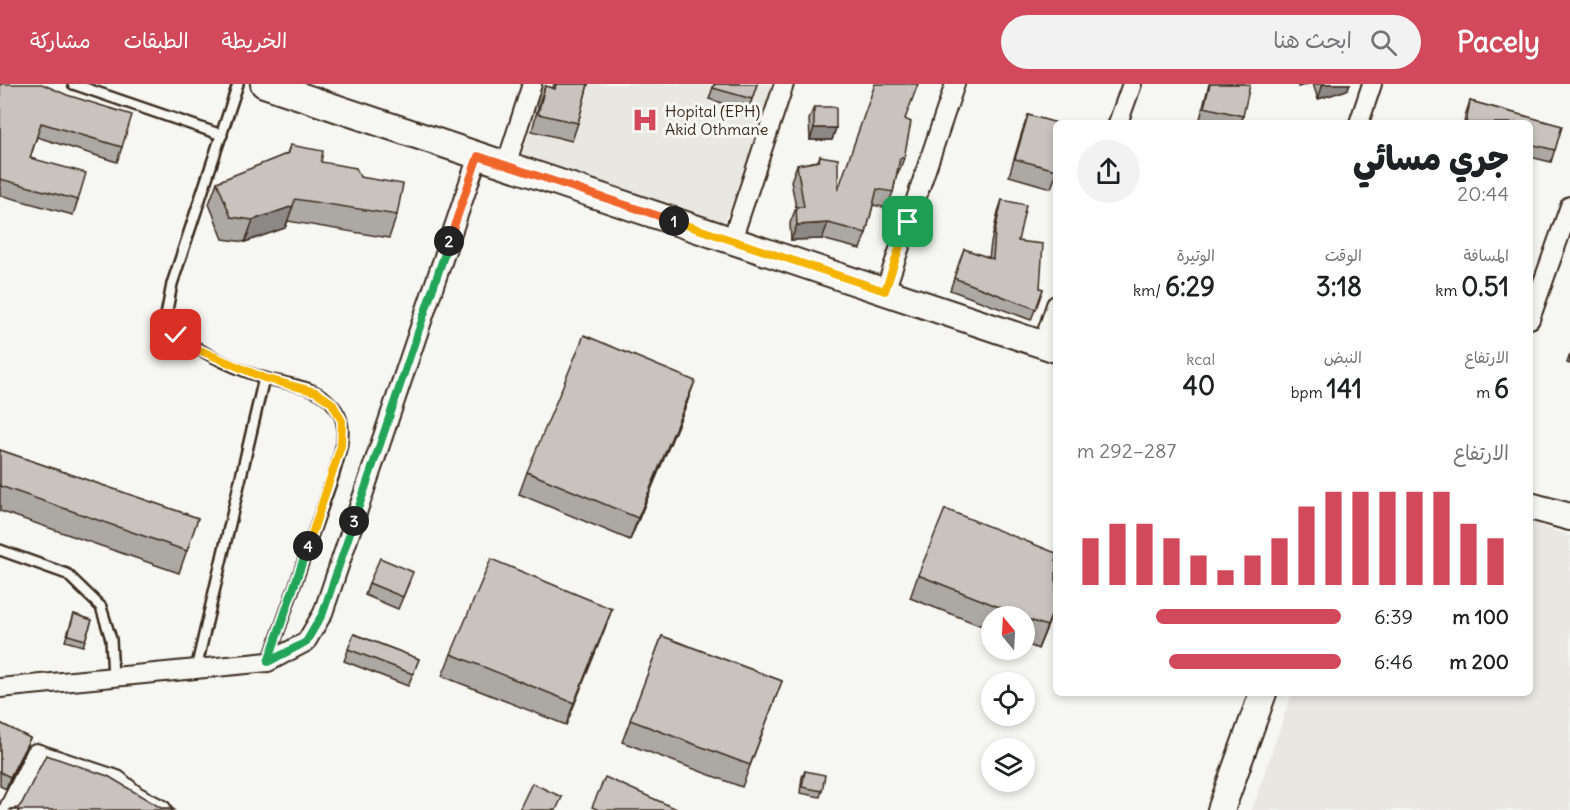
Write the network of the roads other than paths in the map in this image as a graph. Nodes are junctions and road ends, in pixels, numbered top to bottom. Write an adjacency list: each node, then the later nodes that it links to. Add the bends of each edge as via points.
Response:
1 (73, 84): 11 (lane)
2 (238, 84): 11 (lane)
3 (532, 84): 13 (street)
4 (784, 84): 15 (street)
5 (956, 84): 16 (street)
6 (1131, 84): 9 (street)
7 (1372, 84): 10 (street)
8 (272, 85): 12 (main road)
9 (1119, 120)
10 (1360, 120)
11 (222, 135): 20 (lane, via 170,293 165,321 190,346)
12 (478, 156): 13 (main road); 24 (street, via 323,613 306,642)
13 (506, 165): 15 (main road)
14 (1570, 206): 17 (street)
15 (732, 240): 16 (main road)
16 (885, 291): 19 (main road)
17 (1533, 311)
18 (1053, 323): 19 (street)
19 (1049, 346)
20 (264, 378): 24 (lane, via 316,392 332,403 342,421 333,477); 25 (lane)
21 (1533, 507): 22 (main road)
22 (1570, 518)
23 (0, 550): 26 (lane, via 67,574 101,607 111,639)
24 (268, 662): 25 (street)
25 (196, 669): 26 (street)
26 (113, 677): 27 (street)
27 (0, 688)
28 (1262, 696): 32 (main road)
29 (132, 803): 30 (street, via 117,780 36,753); 31 (street)
30 (8, 810)
31 (162, 810)
32 (1221, 810)

